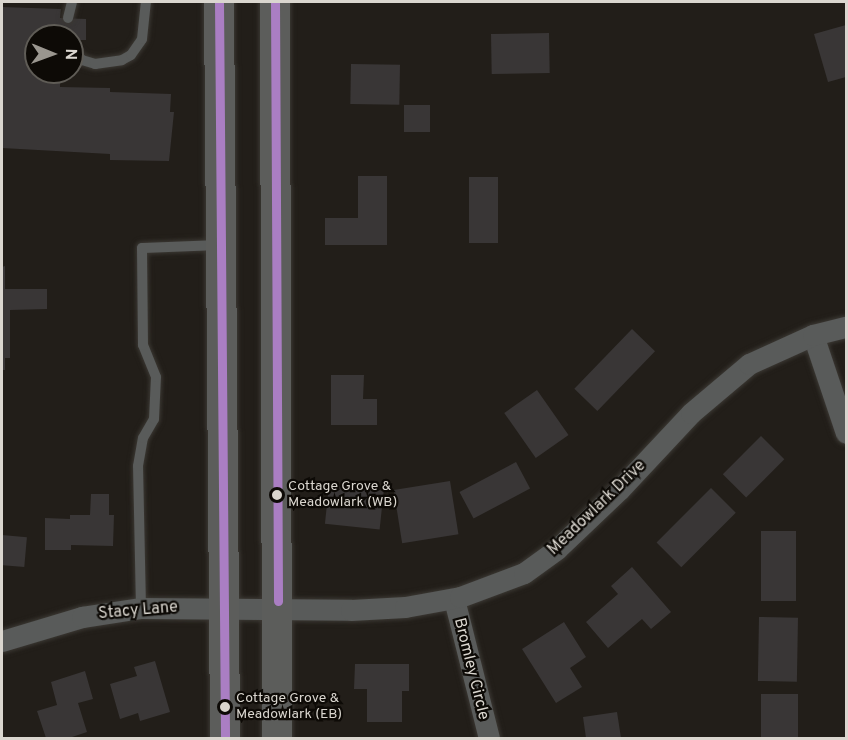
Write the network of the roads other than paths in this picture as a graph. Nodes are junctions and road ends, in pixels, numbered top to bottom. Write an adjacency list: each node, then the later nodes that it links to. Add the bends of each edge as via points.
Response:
1 (72, 2): 5 (lane)
2 (146, 2): 6 (lane, via 142,39 131,54 122,60 95,64)
3 (219, 2): 7 (main road)
4 (275, 2): 14 (main road)
5 (68, 18)
6 (84, 61)
7 (221, 245): 12 (lane, via 142,248 143,345 156,377 154,419 143,438 138,466); 13 (main road)
8 (846, 327): 9 (street, Meadowlark Drive)
9 (813, 335): 10 (street); 11 (street, Meadowlark Drive, via 749,364 692,413 619,490 549,555 524,573)
10 (846, 433)
11 (454, 599): 14 (street, Meadowlark Drive, via 372,609); 18 (street, Bromley Circle)
12 (141, 608): 13 (street, Stacy Lane); 15 (street, Stacy Lane, via 82,617)
13 (224, 608): 14 (street, Stacy Lane); 16 (main road)
14 (278, 609): 17 (main road)
15 (2, 641)
16 (225, 738)
17 (278, 738)
18 (489, 738)

